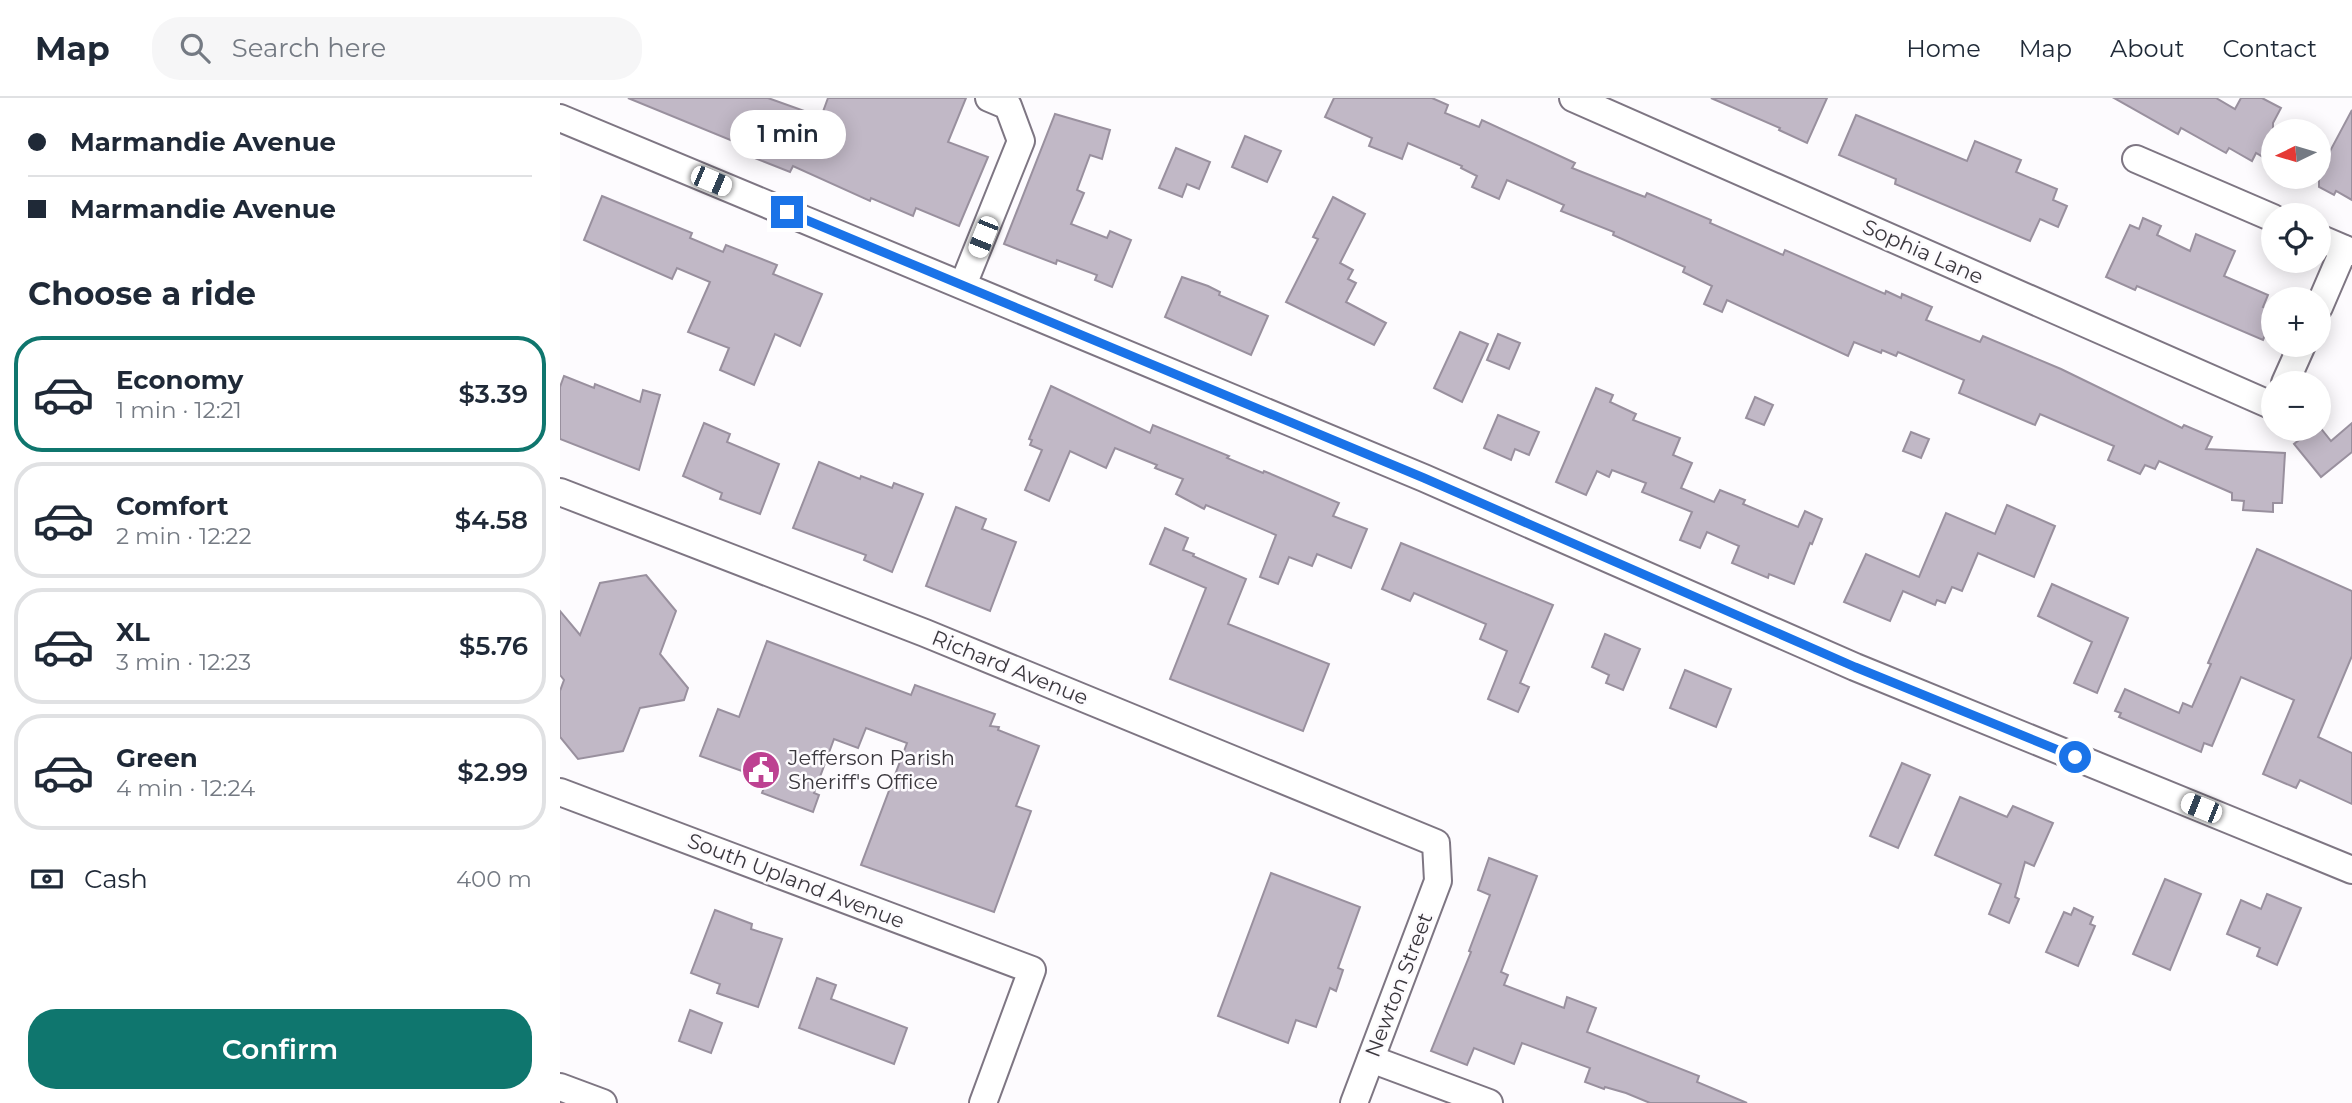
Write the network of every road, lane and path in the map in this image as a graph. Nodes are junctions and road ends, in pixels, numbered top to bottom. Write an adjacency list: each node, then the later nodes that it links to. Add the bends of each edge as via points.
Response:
1 (989, 98): 8 (street, via 1008,106 1021,141)
2 (1573, 98): 10 (street, Sophia Lane)
3 (560, 118): 8 (street)
4 (2136, 159): 5 (street)
5 (2261, 213)
6 (2331, 243): 7 (street)
7 (2348, 251): 9 (street)
8 (963, 285): 14 (street, via 1424,478 1855,667)
9 (2329, 287)
10 (2261, 401)
11 (560, 492): 13 (street, Richard Avenue, via 925,633 1436,843)
12 (560, 792): 18 (street, South Upland Avenue, via 1032,970)
13 (1437, 866): 15 (street, Newton Street, via 1438,881)
14 (2352, 870)
15 (1371, 1059): 19 (street, Newton Street); 20 (street)
16 (560, 1087): 17 (street)
17 (603, 1103)
18 (983, 1103)
19 (1354, 1103)
20 (1489, 1103)

